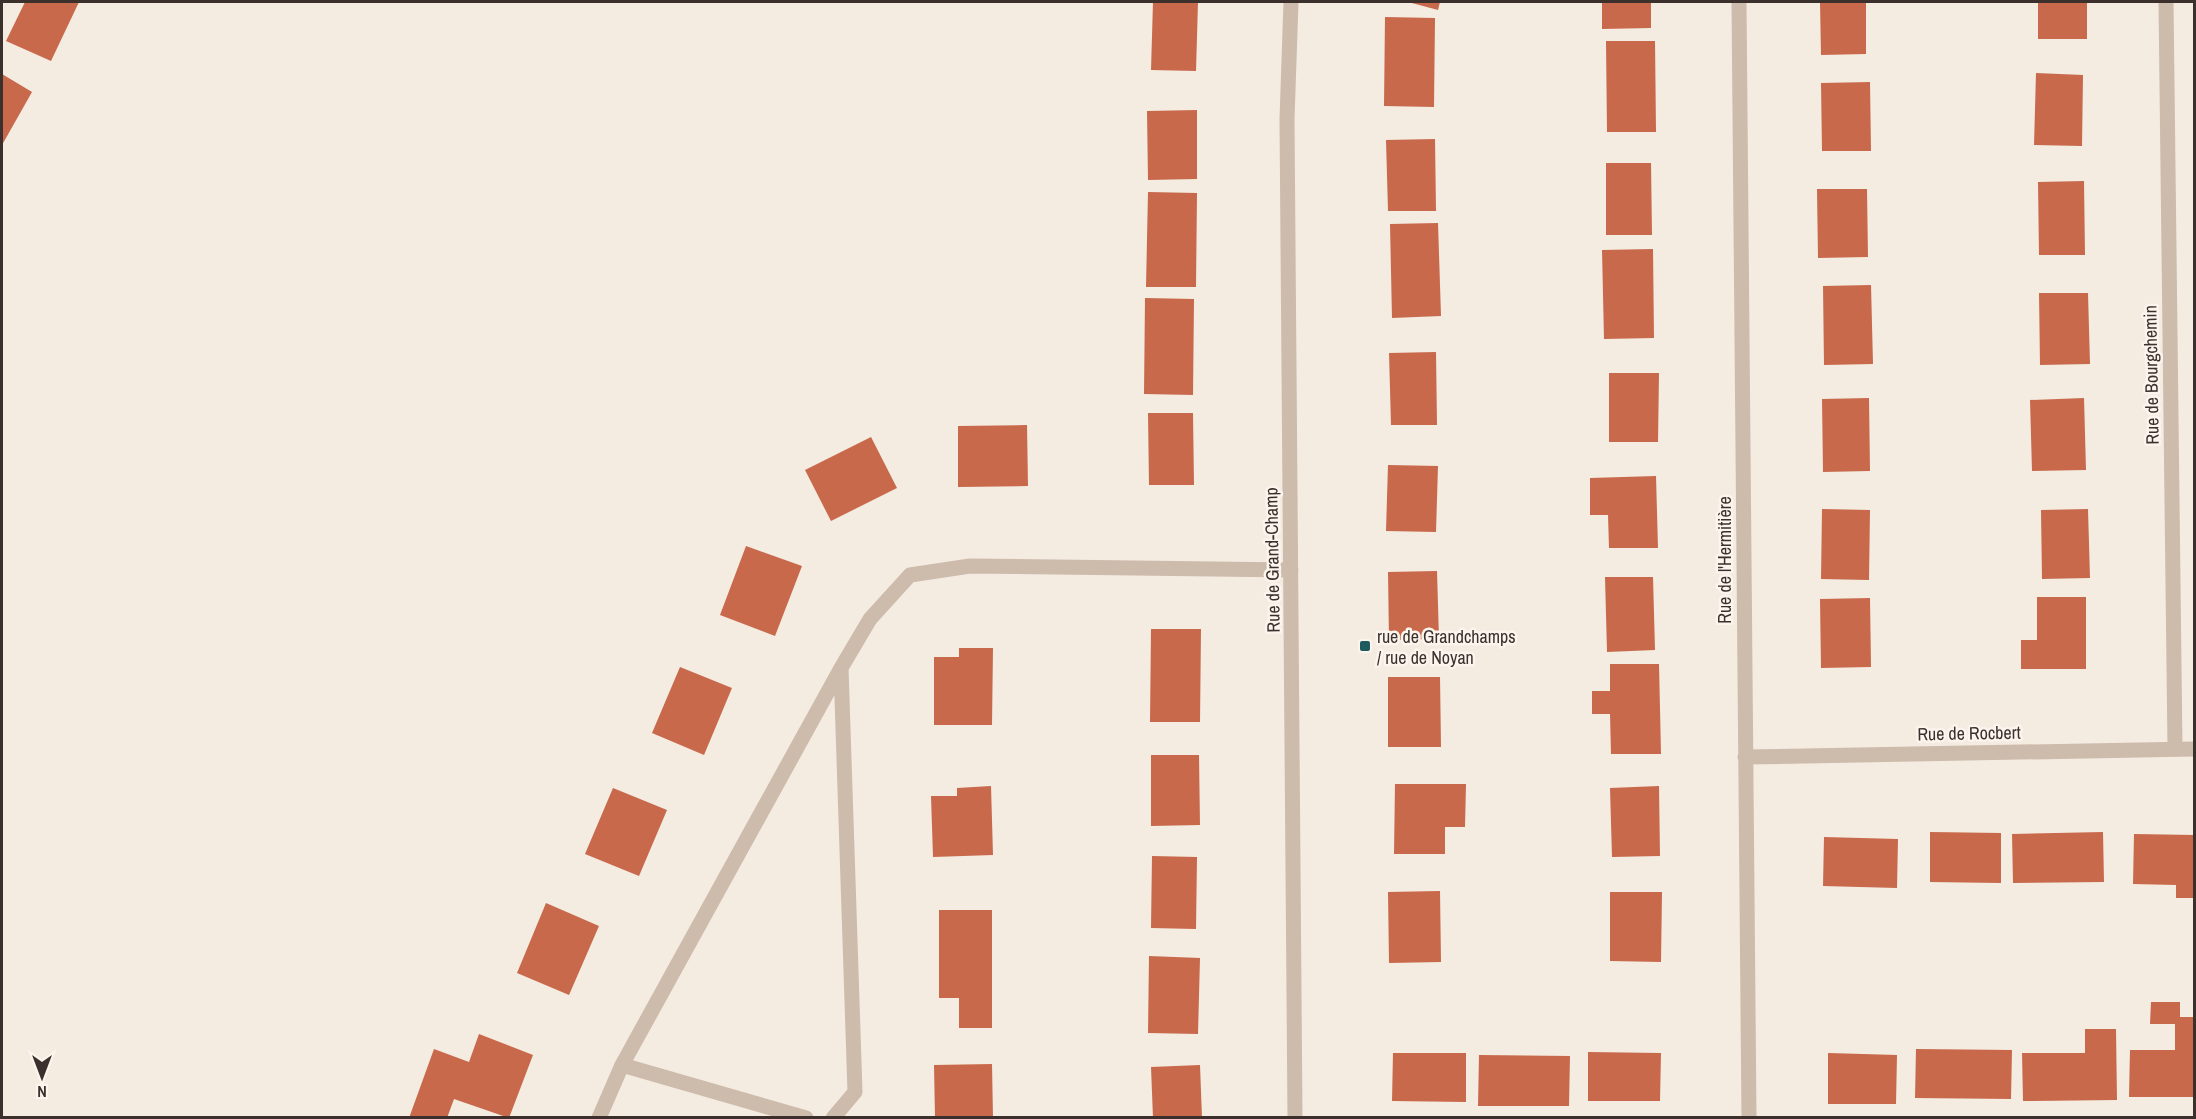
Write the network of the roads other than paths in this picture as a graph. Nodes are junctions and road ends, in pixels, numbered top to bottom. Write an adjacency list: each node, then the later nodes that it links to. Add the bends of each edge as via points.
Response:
1 (1291, 2): 4 (street, Rue de Grand-Champ, via 1287,119)
2 (1739, 2): 8 (street, Rue de l'Hermitière)
3 (2166, 2): 6 (street, Rue de Bourgchemin)
4 (1291, 570): 5 (street, via 970,567 910,575 870,619); 13 (street, Rue de Grand-Champ)
5 (841, 668): 9 (street); 12 (street, via 855,1092)
6 (2175, 748): 7 (street, Rue de Rocbert); 8 (street, Rue de Rocbert)
7 (2194, 748)
8 (1744, 757): 14 (street, Rue de l'Hermitière)
9 (622, 1065): 10 (street); 11 (street)
10 (599, 1118)
11 (806, 1118)
12 (833, 1118)
13 (1295, 1118)
14 (1749, 1118)

